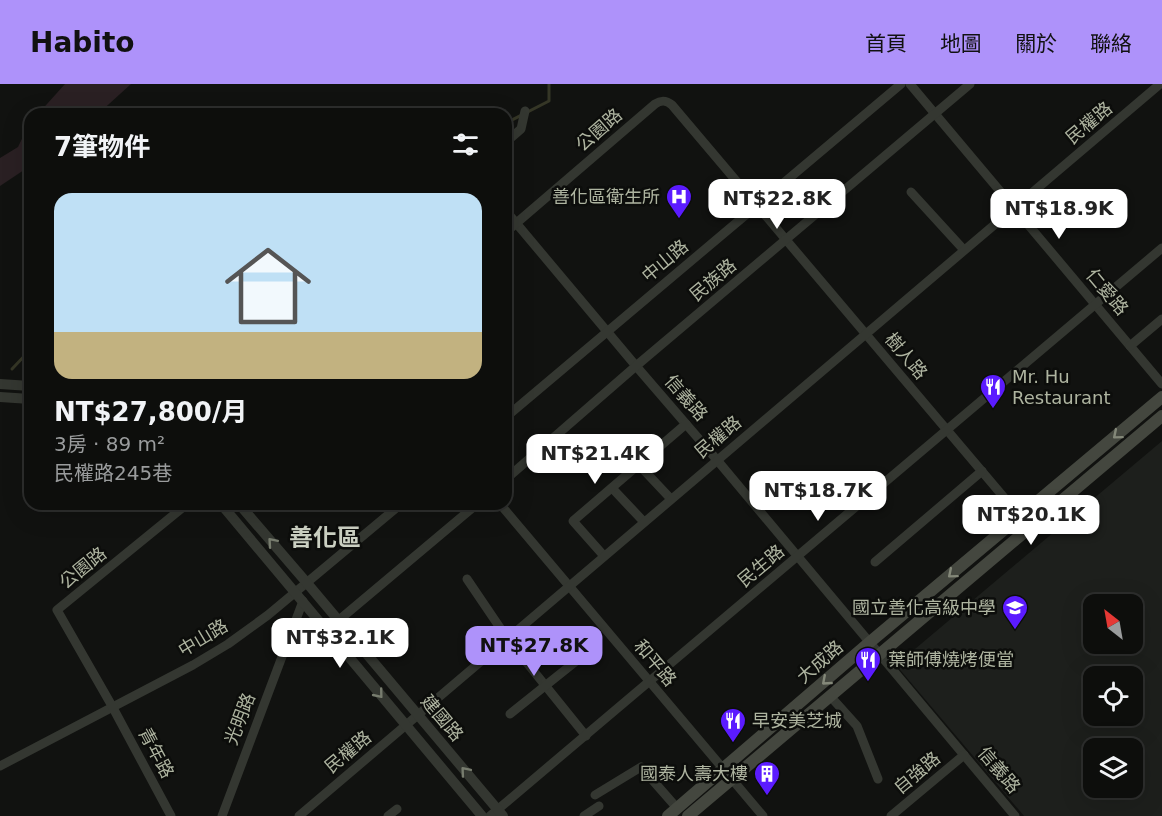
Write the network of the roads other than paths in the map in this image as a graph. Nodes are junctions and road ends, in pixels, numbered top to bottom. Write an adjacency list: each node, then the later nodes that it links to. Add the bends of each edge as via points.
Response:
1 (901, 84): 9 (street, 中山路)
2 (910, 84): 6 (street, 仁愛路)
3 (970, 84): 6 (street, 民族路)
4 (1160, 84): 10 (street, 民權路)
5 (525, 111): 7 (street, via 521,129)
6 (935, 113): 10 (street, 仁愛路); 14 (street, 民族路)
7 (512, 137)
8 (911, 192): 16 (street)
9 (757, 205): 12 (street, 公園路, via 672,105 663,101); 14 (street, 樹人路); 19 (street, 中山路)
10 (1014, 207): 16 (street, 民權路); 17 (street, 仁愛路)
11 (512, 219): 12 (street, 信義路)
12 (516, 224): 13 (street, 公園路); 19 (street, 信義路)
13 (512, 227)
14 (786, 240): 20 (street, 樹人路); 22 (street, 民族路)
15 (1162, 248): 17 (street, 民生路)
16 (964, 250): 20 (street, 民權路)
17 (1096, 304): 21 (street, 仁愛路); 32 (street, 民生路)
18 (1162, 319): 21 (street)
19 (607, 332): 22 (street, 信義路); 29 (street, 中山路)
20 (865, 334): 32 (street, 樹人路); 33 (street, 民權路)
21 (1130, 346): 24 (street, 仁愛路)
22 (636, 366): 31 (street, 信義路); 36 (street, 民族路)
23 (3, 384): 25 (street)
24 (1162, 384)
25 (24, 386)
26 (0, 397): 28 (street)
27 (1162, 397): 45 (main road, 大成路, one-way to 45)
28 (24, 399)
29 (512, 412)
30 (1162, 416): 47 (main road, 大成路)
31 (686, 424): 33 (street, 信義路); 34 (street)
32 (947, 430): 35 (street, 樹人路); 49 (street, 民生路)
33 (717, 459): 38 (street, 民權路); 49 (street, 信義路)
34 (639, 465): 37 (street); 38 (street)
35 (982, 471): 45 (street, 樹人路); 50 (street)
36 (512, 474)
37 (612, 488): 46 (street); 48 (street, via 573,521)
38 (671, 499): 46 (street, 民權路)
39 (180, 510): 63 (street, 公園路, via 57,610)
40 (226, 510): 54 (street, 建國路)
41 (244, 510): 52 (street, 建國路, one-way to 41)
42 (394, 510): 52 (street, 中山路)
43 (470, 510): 55 (street)
44 (505, 510): 53 (street, 和平路)
45 (1020, 516): 47 (street, 樹人路); 57 (main road, 大成路, one-way to 57)
46 (644, 522): 48 (street, 民權路)
47 (1029, 527): 58 (main road, 大成路)
48 (604, 556): 53 (street, 民權路)
49 (798, 556): 57 (street, 信義路); 60 (street, 民生路)
50 (875, 561)
51 (467, 579): 56 (street)
52 (307, 583): 54 (street, 中山路); 55 (street, 建國路)
53 (568, 586): 56 (street, 民權路); 60 (street, 和平路)
54 (299, 597): 63 (street, 中山路, via 210,655); 66 (street, 建國路, one-way to 66); 78 (street, 光明路)
55 (339, 620): 64 (street, 建國路)
56 (507, 638): 61 (street); 64 (street, 民權路)
57 (870, 642): 58 (street, 信義路); 70 (main road, 大成路, one-way to 70)
58 (880, 653): 62 (main road, 大成路); 68 (street, 信義路)
59 (575, 662): 61 (street)
60 (649, 682): 67 (street, 民生路); 70 (street, 和平路)
61 (545, 686): 65 (street); 67 (street)
62 (830, 696): 70 (main road, 大成路); 71 (street, via 857,726)
63 (112, 706): 69 (street, 中山路); 77 (street, 青年路)
64 (418, 714): 66 (street, 民權路); 76 (street, 建國路, one-way to 64)
65 (510, 714)
66 (405, 725): 79 (street, 民權路); 81 (street, 建國路)
67 (586, 735): 76 (street, 民生路)
68 (964, 755): 85 (street, 自強路); 86 (street, 信義路)
69 (0, 766)
70 (727, 774): 75 (main road, 大成路); 83 (main road, 大成路); 84 (street, 和平路)
71 (878, 779)
72 (595, 795): 75 (street, via 641,767)
73 (598, 806): 82 (street)
74 (397, 809): 80 (street)
75 (673, 812)
76 (497, 814)
77 (171, 816)
78 (222, 816)
79 (299, 816)
80 (388, 816)
81 (482, 816)
82 (584, 816)
83 (688, 816)
84 (763, 816)
85 (891, 816)
86 (1015, 816)

